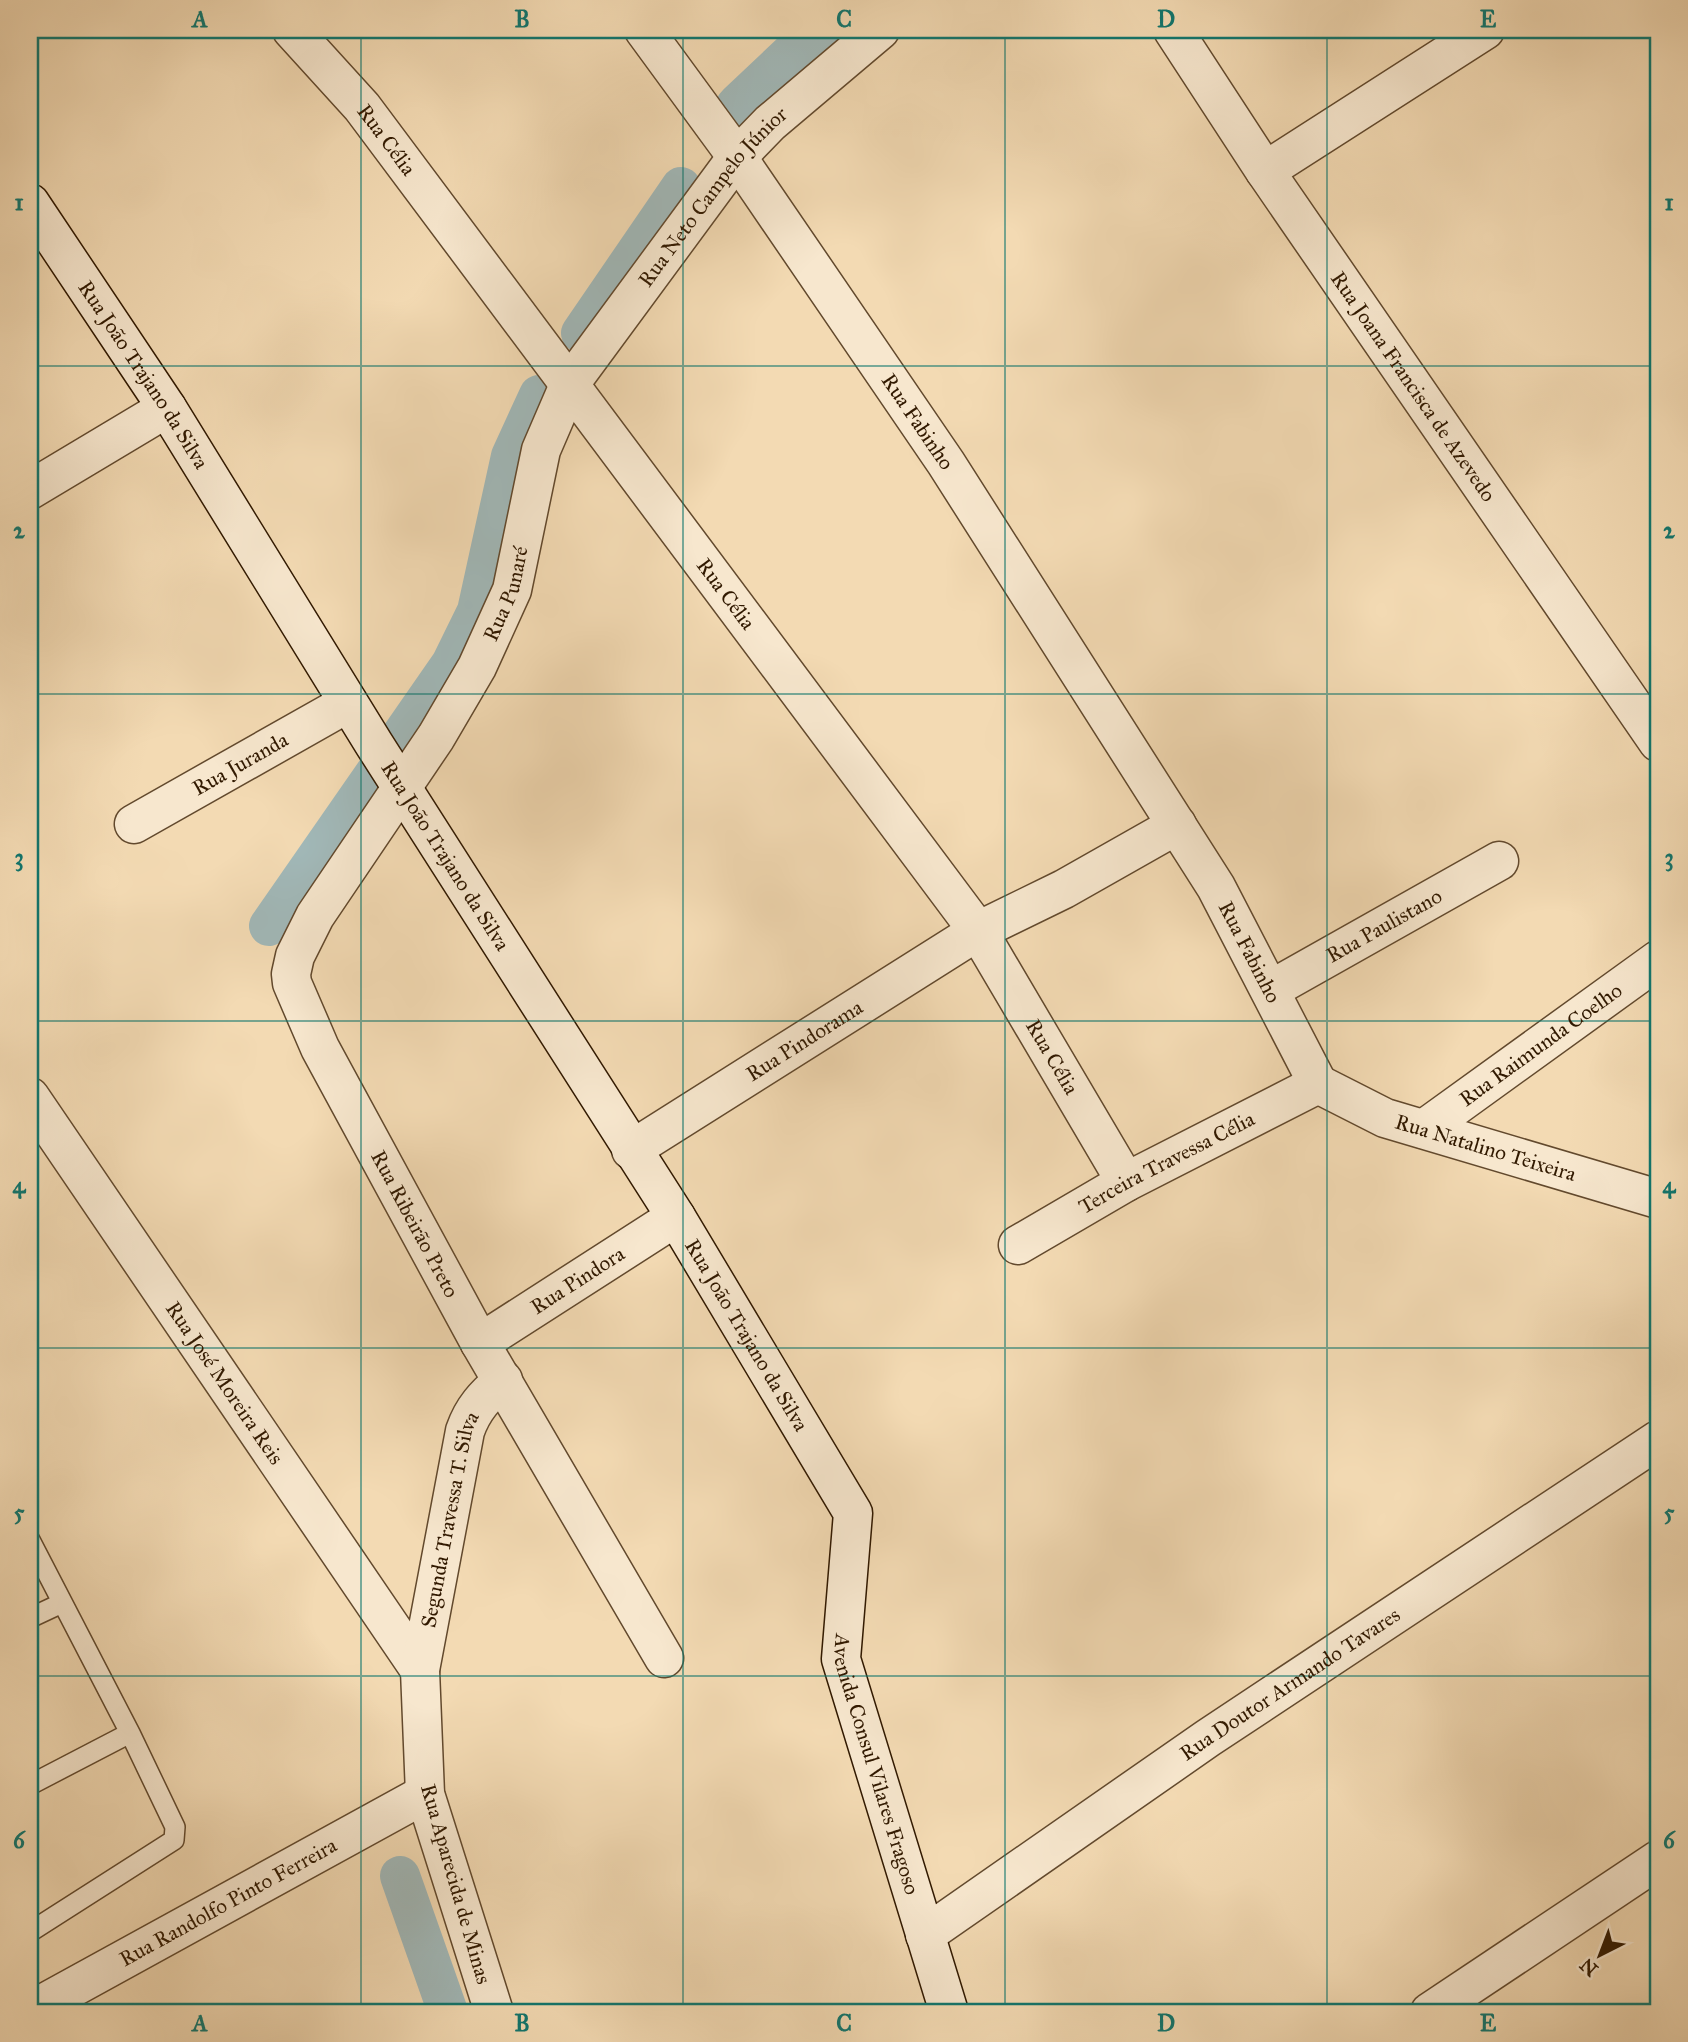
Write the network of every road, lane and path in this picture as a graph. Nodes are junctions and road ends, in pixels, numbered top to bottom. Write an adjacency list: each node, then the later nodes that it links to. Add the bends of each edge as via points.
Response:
1 (292, 30): 9 (street, Rua Célia, via 362,107)
2 (644, 30): 6 (street, Rua Fabinho)
3 (880, 30): 6 (street, Rua Neto Campelo Júnior, via 770,123)
4 (1173, 30): 7 (street, Rua Joana Francisca de Azevedo)
5 (1485, 30): 7 (street)
6 (737, 157): 9 (street, Rua Neto Campelo Júnior); 16 (street, Rua Fabinho, via 946,463)
7 (1265, 171): 13 (street, Rua Joana Francisca de Azevedo)
8 (30, 203): 10 (street, Rua João Trajano da Silva)
9 (569, 385): 14 (street, Rua Punaré, via 541,450 512,590 477,667); 18 (street, Rua Célia)
10 (167, 408): 11 (street); 12 (street, Rua João Trajano da Silva)
11 (30, 490)
12 (348, 703): 14 (street, Rua João Trajano da Silva); 15 (street, Rua Juranda)
13 (1658, 742)
14 (401, 785): 24 (street, Rua João Trajano da Silva); 29 (street, Rua Ribeirão Preto, via 315,916 295,956 292,984 320,1048)
15 (134, 824)
16 (1177, 825): 18 (street); 20 (street, Rua Fabinho, via 1216,887)
17 (1499, 861): 20 (street, Rua Paulistano)
18 (978, 931): 24 (street, Rua Pindorama); 25 (street, Rua Célia)
19 (1658, 960): 23 (street, Rua Raimunda Coelho)
20 (1270, 990): 21 (street, Rua Fabinho)
21 (1318, 1084): 23 (street, Rua Natalino Teixeira, via 1385,1118); 25 (street, Terceira Travessa Célia)
22 (30, 1097): 37 (street, Rua José Moreira Reis)
23 (1424, 1129): 26 (street, Rua Natalino Teixeira)
24 (631, 1150): 27 (street, Rua João Trajano da Silva)
25 (1126, 1182): 28 (street, Terceira Travessa Célia)
26 (1658, 1199)
27 (676, 1217): 29 (street, Rua Pindora); 32 (street, Rua João Trajano da Silva)
28 (1018, 1245)
29 (480, 1343): 30 (street, Rua Ribeirão Preto)
30 (503, 1380): 36 (street, Rua Ribeirão Preto); 37 (street, Segunda Travessa T. Silva, via 477,1405 466,1431)
31 (1658, 1440): 43 (street, Rua Doutor Armando Tavares, via 1208,1738)
32 (853, 1513): 43 (street, Avenida Consul Vilares Fragoso, via 841,1659)
33 (30, 1540): 34 (lane)
34 (62, 1603): 35 (lane); 38 (lane)
35 (30, 1618)
36 (664, 1658)
37 (420, 1671): 40 (street, Rua Aparecida de Minas)
38 (130, 1734): 39 (lane); 42 (lane, via 175,1827 174,1840)
39 (30, 1785)
40 (425, 1794): 44 (street, Rua Randolfo Pinto Ferreira); 45 (street, Rua Aparecida de Minas)
41 (1658, 1860): 47 (street)
42 (30, 1932)
43 (925, 1935): 46 (street, Avenida Consul Vilares Fragoso)
44 (30, 2011)
45 (494, 2012)
46 (949, 2012)
47 (1430, 2012)

